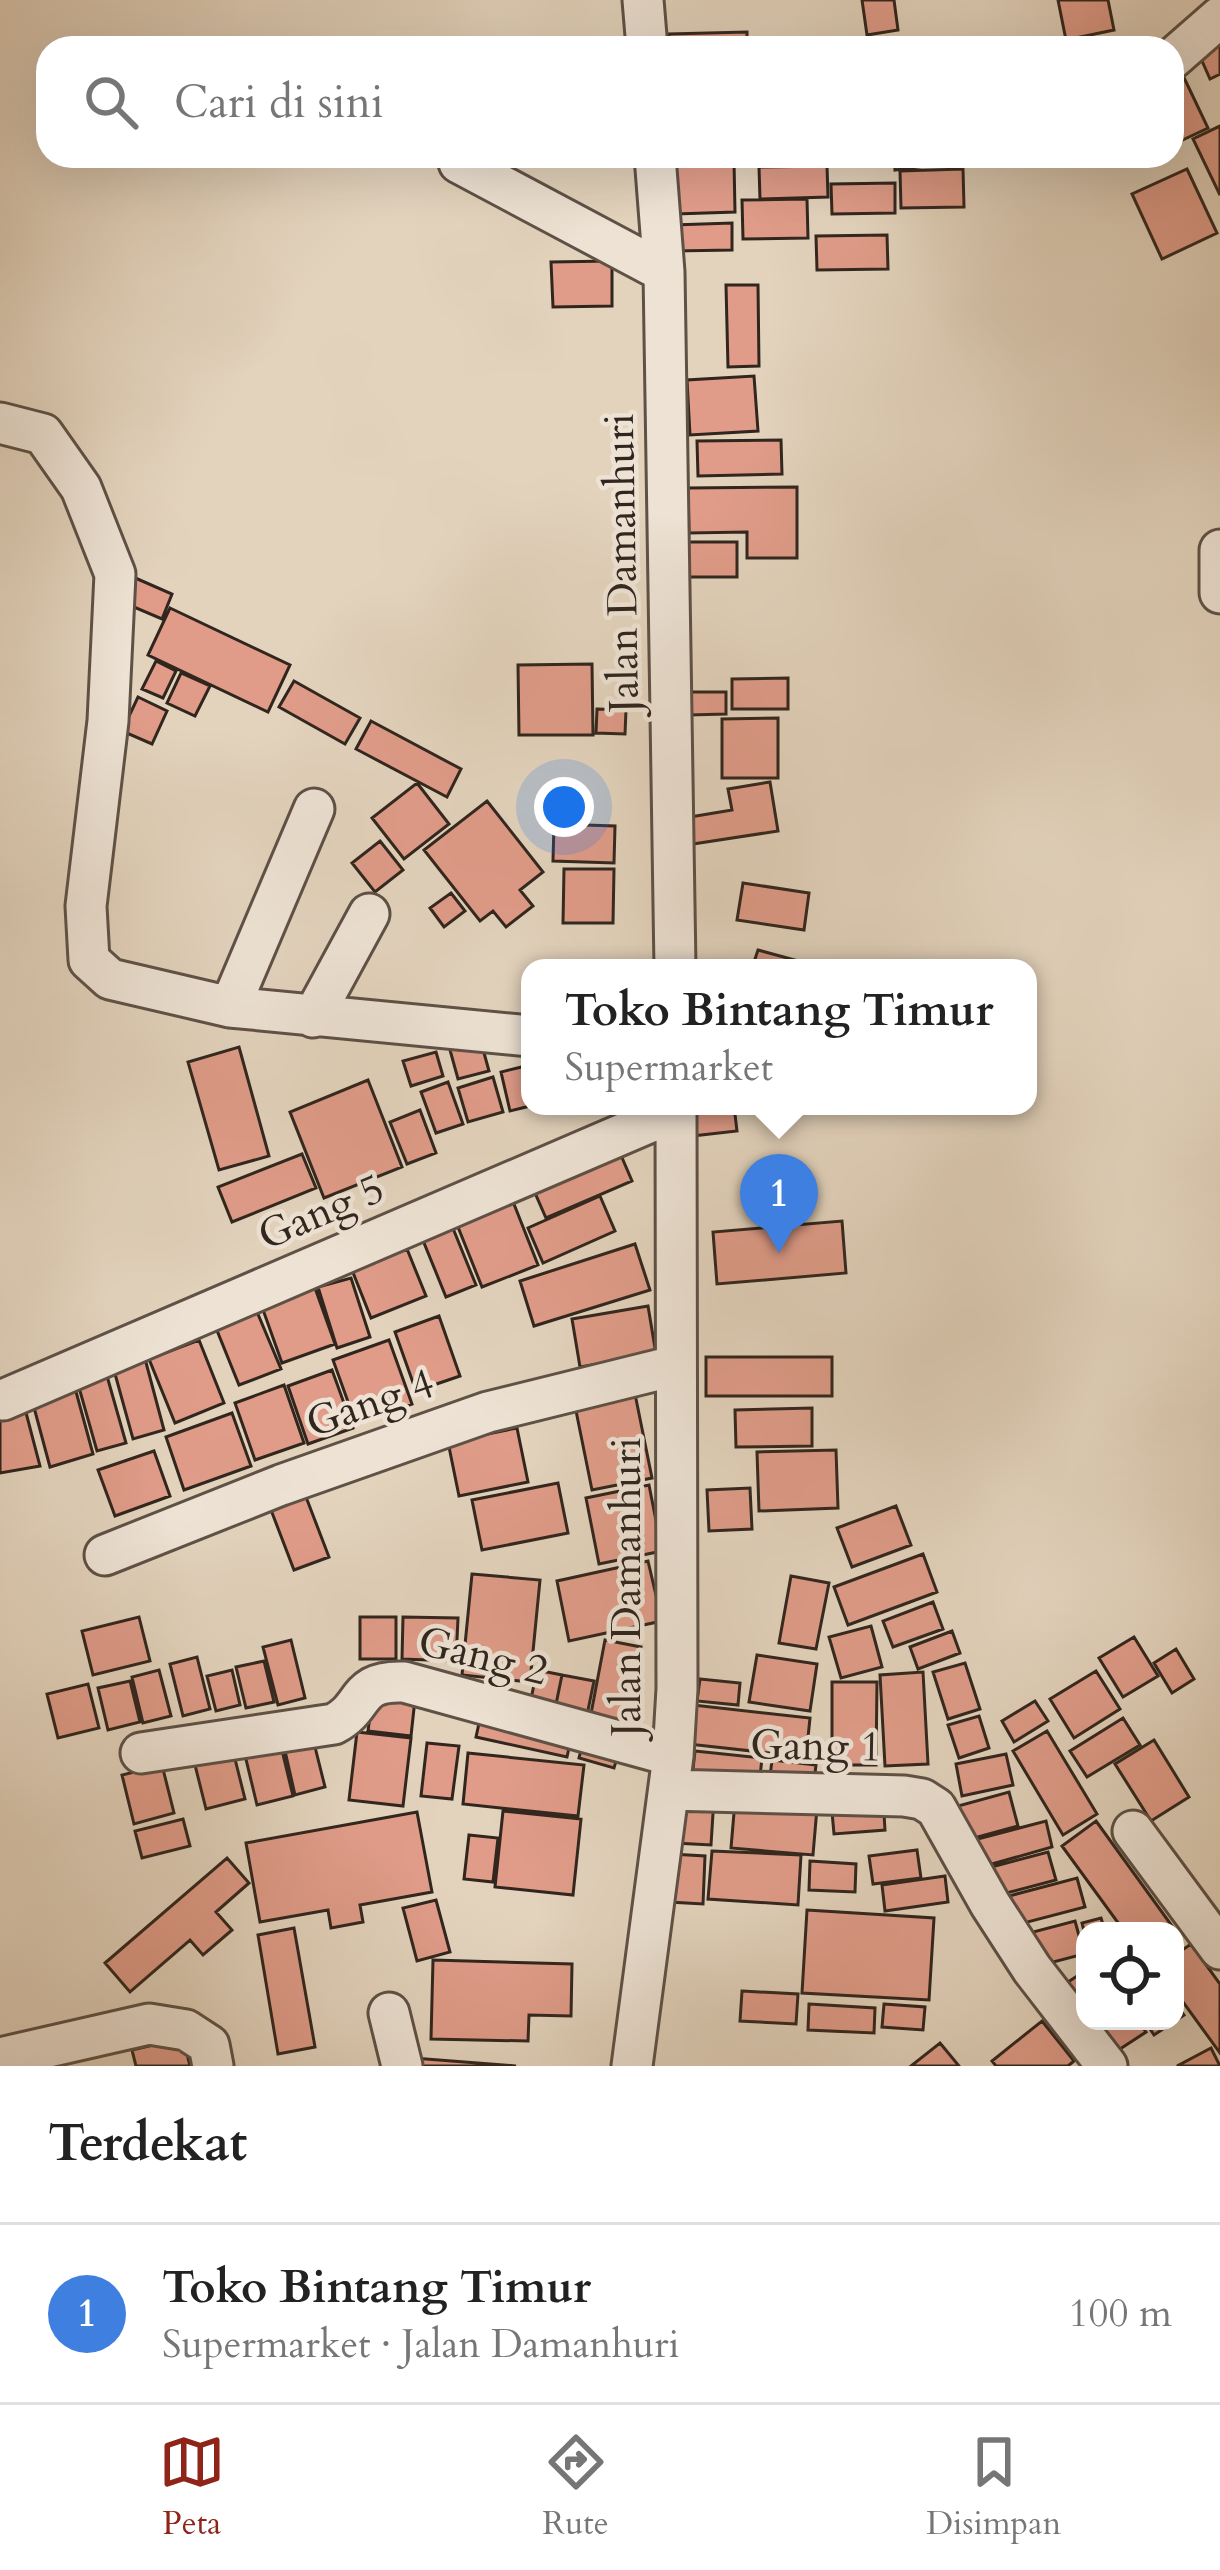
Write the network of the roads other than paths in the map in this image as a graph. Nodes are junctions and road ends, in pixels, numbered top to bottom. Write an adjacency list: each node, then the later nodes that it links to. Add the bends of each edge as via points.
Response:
1 (643, 0): 3 (street)
2 (1220, 17): 4 (street)
3 (646, 36)
4 (1184, 48)
5 (468, 168): 7 (street)
6 (656, 168): 7 (street, Jalan Damanhuri)
7 (664, 272): 13 (street, Jalan Damanhuri)
8 (0, 423): 14 (street, via 43,434 81,488 115,574 86,907 89,960 110,979)
9 (1220, 550): 10 (street)
10 (1220, 593)
11 (314, 809): 14 (street)
12 (369, 914): 15 (street)
13 (676, 959)
14 (230, 1007): 15 (street)
15 (313, 1017): 16 (street)
16 (521, 1035)
17 (660, 1115): 20 (street, Gang 5)
18 (676, 1115): 19 (street, Jalan Damanhuri)
19 (674, 1366): 21 (street, Gang 4, via 488,1412); 23 (street, Jalan Damanhuri)
20 (4, 1400)
21 (105, 1555)
22 (141, 1753): 23 (street, Gang 2, via 334,1724 366,1688 384,1681)
23 (671, 1773): 30 (street, Jalan Damanhuri); 31 (street, Gang 1, via 904,1796 936,1808 1032,1969)
24 (1133, 1831): 25 (street)
25 (1220, 1949)
26 (389, 2013): 29 (street)
27 (0, 2058): 28 (street, via 149,2024 187,2030 209,2045)
28 (213, 2066)
29 (402, 2066)
30 (632, 2066)
31 (1107, 2066)

